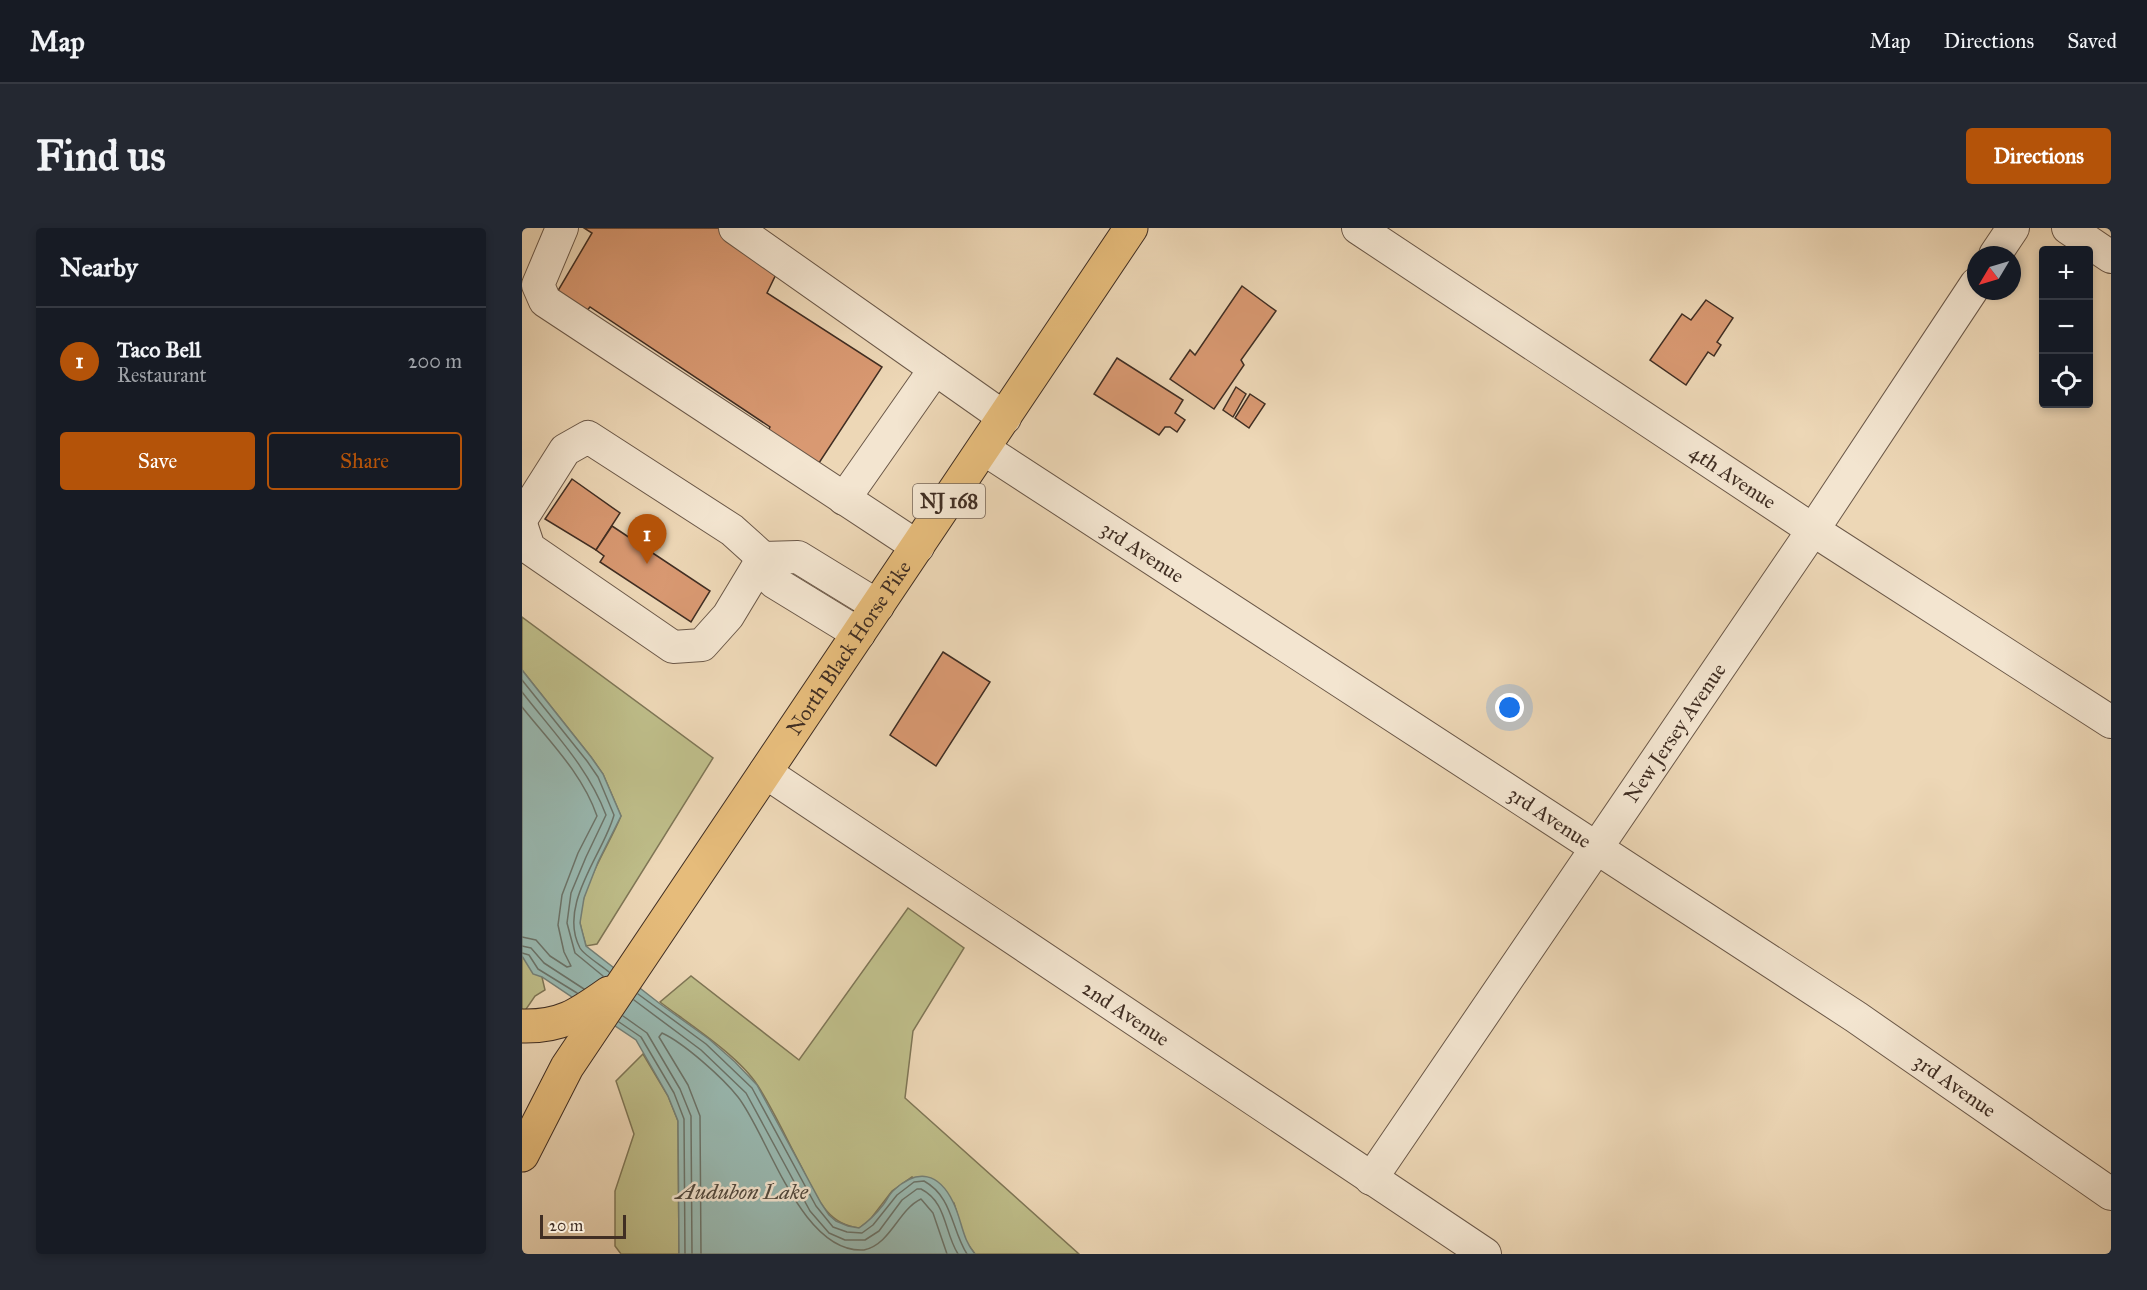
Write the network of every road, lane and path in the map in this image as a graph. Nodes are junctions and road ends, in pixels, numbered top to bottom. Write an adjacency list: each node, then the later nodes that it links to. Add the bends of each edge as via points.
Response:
1 (562, 228): 13 (street, via 538,285 545,301)
2 (735, 228): 10 (street)
3 (1131, 228): 11 (main road, North Black Horse Pike / NJ 168)
4 (1358, 228): 14 (street, 4th Avenue)
5 (2013, 228): 7 (street)
6 (2068, 228): 8 (street)
7 (2001, 246)
8 (2111, 257)
9 (1967, 298): 14 (street, New Jersey Avenue)
10 (935, 369): 11 (street); 13 (street)
11 (1005, 418): 12 (main road, North Black Horse Pike / NJ 168)
12 (984, 449): 16 (main road, North Black Horse Pike / NJ 168); 22 (street, 3rd Avenue)
13 (844, 499): 16 (street)
14 (1813, 530): 20 (street, 4th Avenue); 22 (street, New Jersey Avenue)
15 (524, 531): 17 (street, via 673,647 702,645 728,616); 17 (street, via 564,450 588,437 732,530)
16 (918, 547): 18 (main road, North Black Horse Pike / NJ 168)
17 (763, 558): 18 (street, via 798,557); 19 (street, via 774,582)
18 (878, 606): 19 (main road, North Black Horse Pike / NJ 168)
19 (859, 634): 21 (main road, North Black Horse Pike / NJ 168)
20 (2111, 722)
21 (765, 772): 23 (main road, North Black Horse Pike / NJ 168, via 623,984); 28 (street, 2nd Avenue)
22 (1596, 849): 28 (street, New Jersey Avenue); 29 (street, 3rd Avenue, via 1856,1017)
23 (584, 1024): 24 (main road); 25 (main road, North Black Horse Pike / NJ 168)
24 (522, 1026)
25 (567, 1067): 26 (main road, NJ 168); 27 (main road, NJ 168)
26 (522, 1114)
27 (522, 1155)
28 (1371, 1179): 30 (street, 2nd Avenue)
29 (2111, 1194)
30 (1485, 1254)

